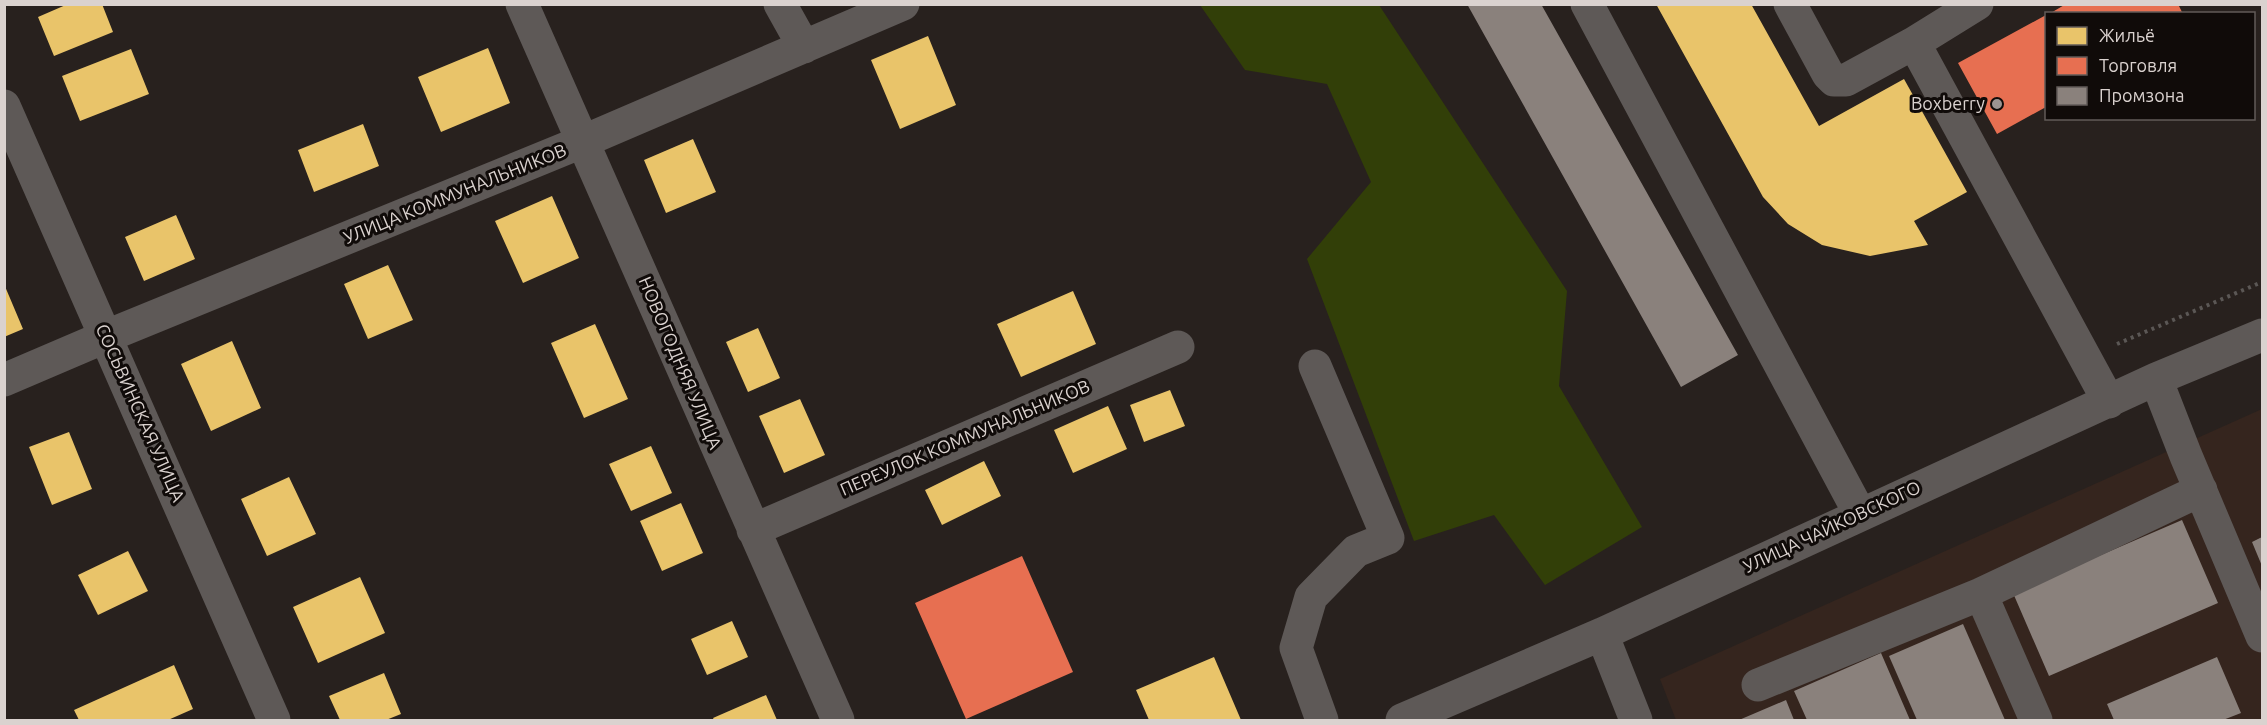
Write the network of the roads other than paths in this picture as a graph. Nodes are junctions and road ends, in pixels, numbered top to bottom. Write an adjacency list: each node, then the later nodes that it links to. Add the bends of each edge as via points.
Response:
1 (522, 4): 10 (street, НОВОГОДНЯЯ УЛИЦА)
2 (780, 4): 8 (street)
3 (903, 4): 8 (street, УЛИЦА КОММУНАЛЬНИКОВ)
4 (1587, 4): 19 (street)
5 (1791, 4): 7 (street, via 1834,80 1846,80)
6 (1977, 4): 7 (street)
7 (1914, 43): 17 (street)
8 (804, 47): 10 (street, УЛИЦА КОММУНАЛЬНИКОВ)
9 (4, 106): 12 (street, СОСЬВИНСКАЯ УЛИЦА)
10 (584, 141): 12 (street, УЛИЦА КОММУНАЛЬНИКОВ); 20 (street, НОВОГОДНЯЯ УЛИЦА)
11 (2262, 334): 15 (street, УЛИЦА ЧАЙКОВСКОГО)
12 (107, 336): 16 (street, УЛИЦА КОММУНАЛЬНИКОВ); 25 (street, СОСЬВИНСКАЯ УЛИЦА)
13 (1178, 347): 20 (street, ПЕРЕУЛОК КОММУНАЛЬНИКОВ)
14 (1315, 366): 27 (street, via 1388,538 1356,551 1311,597 1296,648)
15 (2156, 379): 17 (street, УЛИЦА ЧАЙКОВСКОГО); 18 (street)
16 (4, 380)
17 (2109, 402): 19 (street, УЛИЦА ЧАЙКОВСКОГО)
18 (2201, 490): 21 (street); 23 (street)
19 (1860, 514): 22 (street, УЛИЦА ЧАЙКОВСКОГО)
20 (753, 530): 26 (street, НОВОГОДНЯЯ УЛИЦА)
21 (1981, 594): 24 (street); 30 (street)
22 (1602, 634): 28 (street, УЛИЦА ЧАЙКОВСКОГО); 29 (street)
23 (2262, 636)
24 (1758, 685)
25 (274, 720)
26 (838, 720)
27 (1322, 720)
28 (1402, 720)
29 (1636, 720)
30 (2036, 720)

